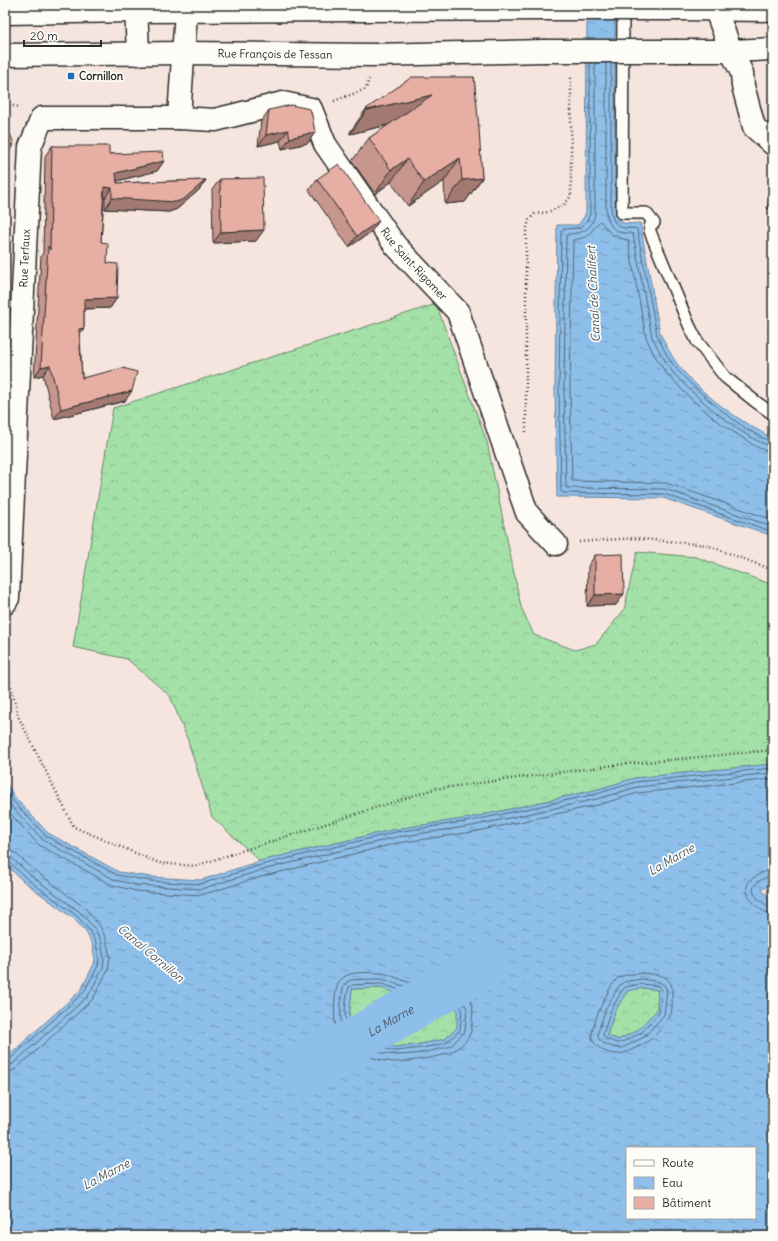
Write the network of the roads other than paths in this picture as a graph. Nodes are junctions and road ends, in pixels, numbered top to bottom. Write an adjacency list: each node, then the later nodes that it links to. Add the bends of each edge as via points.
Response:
1 (623, 5): 16 (lane, via 622,213 646,213 654,223 649,229 697,341 725,377)
2 (512, 7): 3 (street, bridge); 5 (street)
3 (715, 7): 6 (street); 10 (street)
4 (136, 8): 7 (street); 8 (street); 12 (street)
5 (253, 8): 7 (street)
6 (773, 10)
7 (186, 11): 11 (street)
8 (5, 13)
9 (773, 49): 10 (street)
10 (731, 51): 11 (street, Rue François de Tessan, bridge, via 544,51 374,55); 15 (street, via 742,73 754,127)
11 (183, 53): 12 (street, Rue François de Tessan); 14 (street)
12 (138, 54): 13 (street, Rue François de Tessan)
13 (5, 55)
14 (179, 118): 17 (street, Rue Saint-Rigomer, via 215,120 283,103 311,109 325,144 395,245 458,312 527,513); 18 (street, Rue Terfaux, via 42,118 30,147 8,598)
15 (773, 144)
16 (773, 414)
17 (556, 544)
18 (5, 603)

